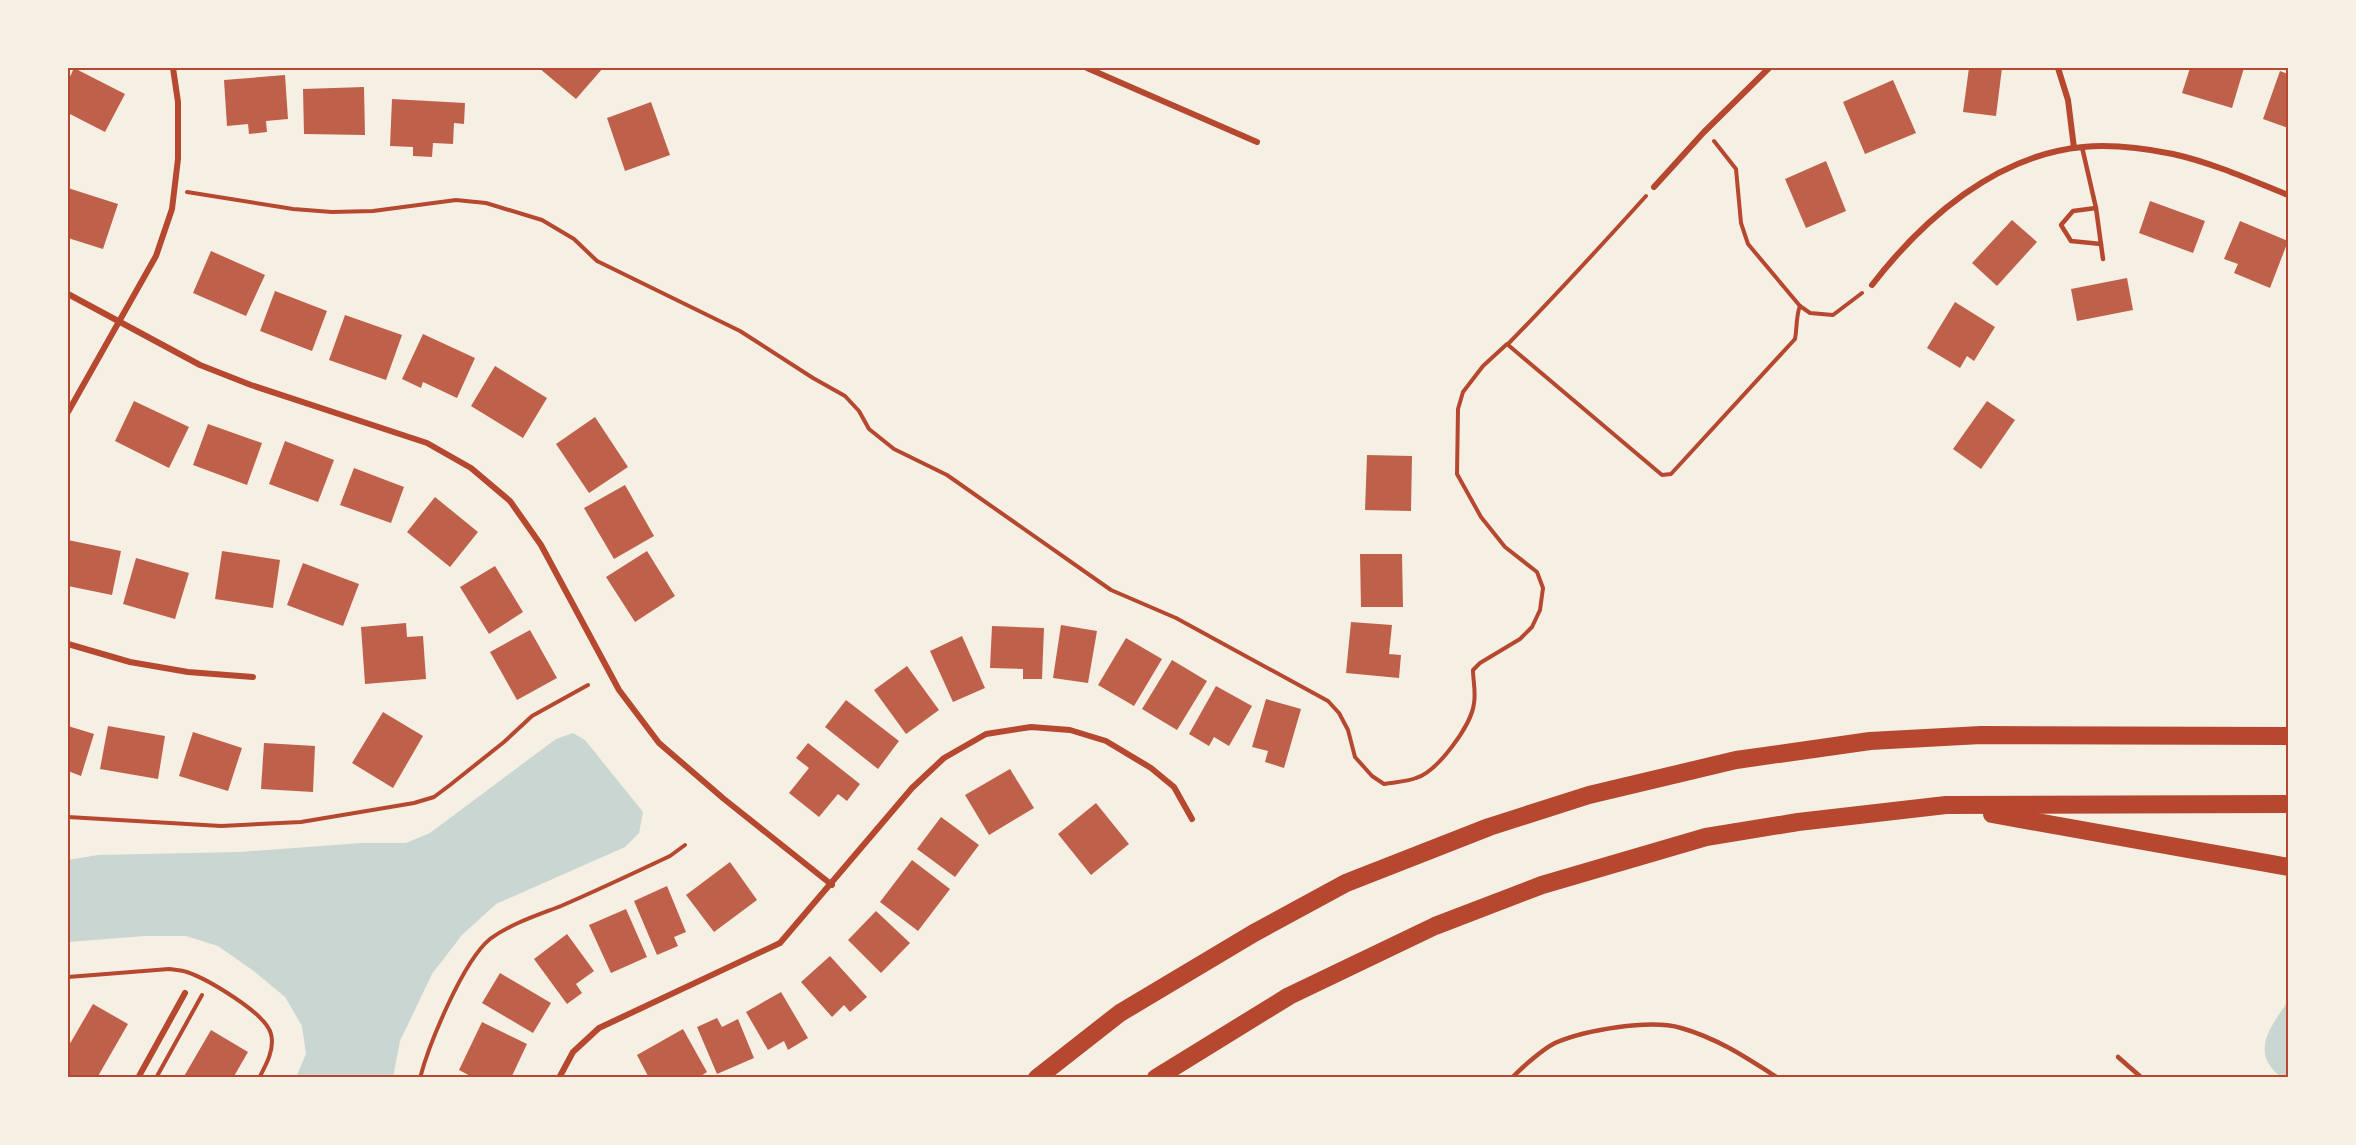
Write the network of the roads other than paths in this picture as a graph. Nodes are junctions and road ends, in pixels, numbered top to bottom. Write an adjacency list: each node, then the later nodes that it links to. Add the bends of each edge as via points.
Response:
1 (173, 68): 15 (street, via 178,102 178,159 172,209 156,256)
2 (1087, 68): 5 (street)
3 (1769, 68): 8 (street)
4 (2058, 68): 7 (street, via 2068,100)
5 (1257, 142)
6 (2082, 147): 7 (street); 9 (street, via 2173,154); 10 (lane)
7 (2074, 148): 13 (street, via 2037,157 1994,175 1961,196 1917,231)
8 (1654, 187)
9 (2289, 195)
10 (2096, 208): 11 (lane); 11 (lane, via 2073,212 2061,225 2072,241)
11 (2101, 244): 12 (lane)
12 (2103, 259)
13 (1872, 285)
14 (68, 294): 15 (street)
15 (120, 322): 16 (street); 24 (street, via 200,365 427,443 471,468 510,501 541,545 618,690 660,743 723,799)
16 (68, 412)
17 (68, 644): 18 (street, via 130,662)
18 (253, 677)
19 (2289, 736): 29 (highway, via 1981,735 1870,741 1736,760 1588,795 1490,827 1346,883 1120,1013)
20 (2289, 804): 21 (highway)
21 (1946, 806): 23 (highway); 30 (highway, via 1798,822 1706,837 1542,885 1435,926 1289,996)
22 (1192, 819): 24 (street, via 1174,786 1106,741 1071,730 1031,727 986,734 944,758 912,788)
23 (2289, 867)
24 (832, 885): 28 (street, via 780,944 599,1028 573,1052)
25 (185, 993): 27 (street)
26 (2118, 1057): 33 (lane)
27 (138, 1077)
28 (559, 1077)
29 (1037, 1077)
30 (1156, 1077)
31 (1512, 1077): 32 (lane, via 1553,1044 1589,1032 1639,1025 1679,1027 1728,1046)
32 (1778, 1077)
33 (2142, 1077)

